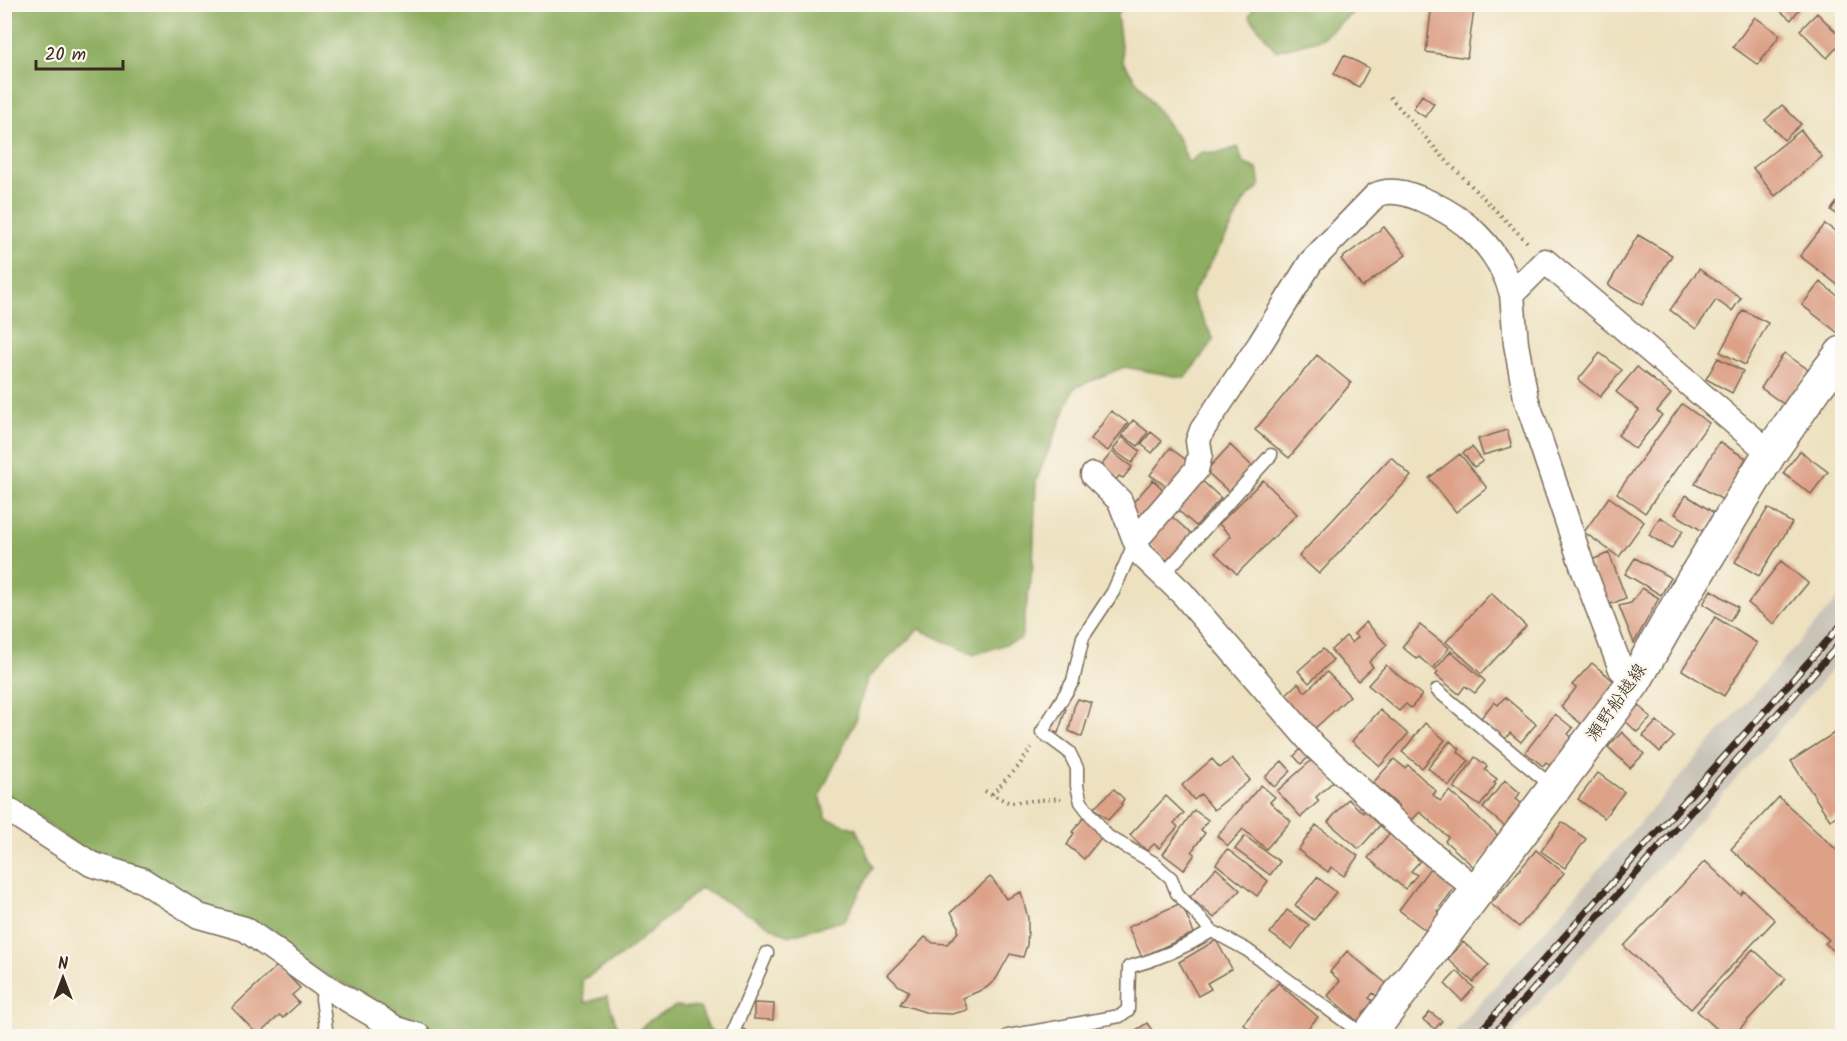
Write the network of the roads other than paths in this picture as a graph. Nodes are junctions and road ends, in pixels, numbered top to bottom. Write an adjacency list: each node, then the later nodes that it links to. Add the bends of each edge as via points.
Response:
1 (1512, 294): 3 (street, via 1545,261); 6 (street, via 1506,274 1468,225 1444,208 1412,195 1385,190 1376,195 1311,262 1202,429 1196,470); 8 (street, via 1526,398 1617,658)
2 (1842, 353): 3 (main road, 瀬野船越線)
3 (1770, 453): 8 (main road, 瀬野船越線)
4 (1271, 455): 7 (lane)
5 (1093, 475): 6 (street, via 1120,501)
6 (1136, 540): 7 (street, via 1140,553); 13 (lane, via 1113,592 1083,637 1073,681 1042,732 1070,752 1077,768 1081,802 1107,836 1154,863 1171,878 1177,893)
7 (1163, 575): 12 (street, via 1314,746 1409,835)
8 (1634, 682): 10 (main road, 瀬野船越線)
9 (1437, 690): 10 (lane)
10 (1554, 788): 12 (main road, 瀬野船越線)
11 (4, 807): 15 (street, via 91,864 142,880 199,916 245,929)
12 (1477, 890): 20 (main road, 瀬野船越線)
13 (1212, 931): 19 (lane, via 1169,954 1129,967 1128,1010 1120,1016); 20 (lane, via 1247,950)
14 (767, 953): 18 (lane, via 732,1035)
15 (322, 984): 16 (lane); 17 (street, via 397,1029)
16 (327, 1036)
17 (419, 1036)
18 (742, 1036)
19 (1008, 1036)
20 (1366, 1036)

